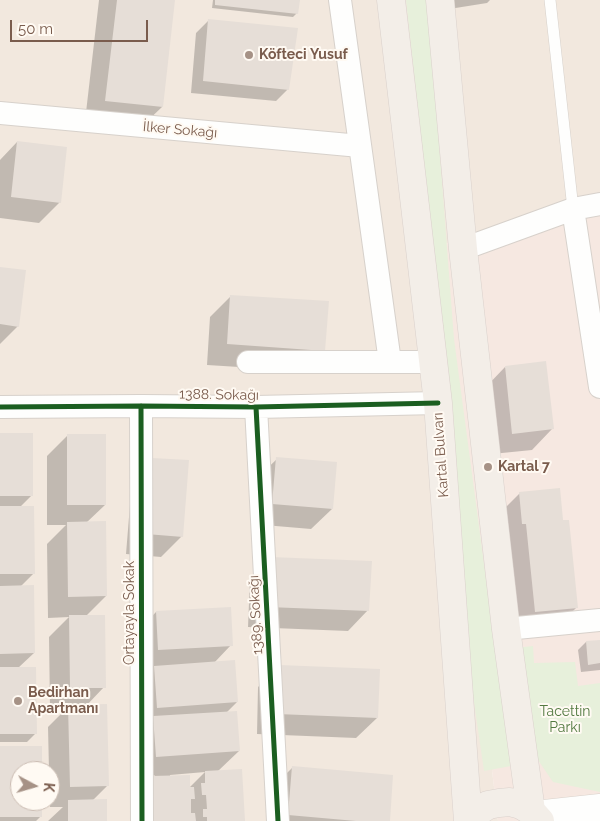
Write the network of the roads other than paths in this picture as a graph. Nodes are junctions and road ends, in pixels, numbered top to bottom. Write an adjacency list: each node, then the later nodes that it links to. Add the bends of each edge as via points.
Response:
1 (340, 0): 6 (street)
2 (391, 0): 12 (main road, Kartal Bulvarı)
3 (440, 0): 9 (main road)
4 (550, 0): 8 (lane)
5 (0, 113): 6 (street, İlker Sokağı)
6 (360, 146): 11 (street)
7 (600, 204): 8 (street)
8 (573, 209): 9 (street); 13 (street)
9 (463, 249): 19 (main road)
10 (248, 362): 11 (street)
11 (390, 362): 12 (street)
12 (432, 362): 14 (main road, Kartal Bulvarı)
13 (600, 387)
14 (438, 403): 17 (street, 1388. Sokağı); 24 (main road, Kartal Bulvarı)
15 (141, 406): 16 (street, 1388. Sokağı); 17 (street, 1388. Sokağı); 22 (street, Ortayayla Sokak)
16 (0, 407)
17 (256, 407): 23 (street, 1389. Sokağı)
18 (600, 620): 19 (street)
19 (506, 629): 21 (main road)
20 (600, 808): 21 (street)
21 (535, 816): 24 (main road, via 521,805 499,802 479,811)
22 (142, 821)
23 (278, 821)
24 (469, 821)

